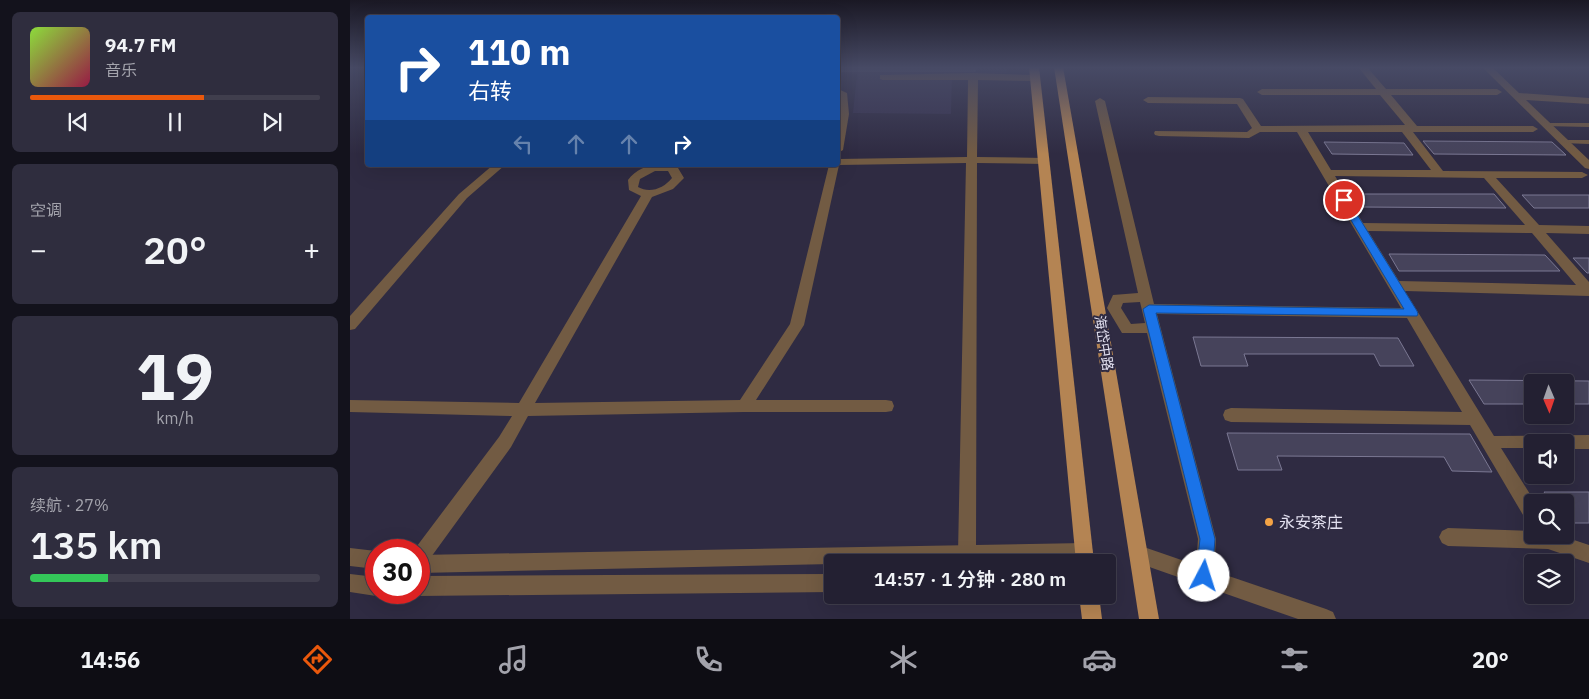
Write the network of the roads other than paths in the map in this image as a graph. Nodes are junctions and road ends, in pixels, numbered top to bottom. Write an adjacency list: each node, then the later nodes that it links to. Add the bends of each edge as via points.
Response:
1 (843, 96): 17 (street)
2 (973, 96): 21 (street)
3 (1037, 96): 22 (main road)
4 (1063, 96): 39 (main road, 海岱中路)
5 (1386, 96): 13 (street)
6 (1515, 96): 8 (street); 10 (street)
7 (1148, 100): 14 (street, via 1240,101)
8 (1589, 100)
9 (1100, 101): 38 (street)
10 (1546, 125): 11 (lane); 18 (street)
11 (1589, 126)
12 (1300, 128): 13 (street); 14 (street); 29 (street)
13 (1409, 128): 15 (street); 30 (street)
14 (1258, 129): 16 (street, via 1249,135)
15 (1534, 129)
16 (1159, 133)
17 (840, 142)
18 (1564, 142): 19 (lane); 24 (street)
19 (1589, 142)
20 (840, 151): 21 (street, via 942,152)
21 (972, 160): 22 (street); 23 (street); 57 (street)
22 (1044, 161): 59 (main road)
23 (840, 162)
24 (1585, 165): 31 (street)
25 (498, 167): 42 (street, via 463,196)
26 (649, 167): 27 (street); 32 (street, via 636,176 632,184 636,191)
27 (670, 167): 32 (street, via 677,174 676,182 664,190)
28 (834, 167): 45 (street, via 797,325)
29 (1327, 173): 30 (street); 33 (street)
30 (1439, 173): 31 (street)
31 (1486, 173): 34 (street)
32 (648, 193): 47 (street)
33 (1360, 227): 34 (street); 36 (street)
34 (1535, 229): 35 (street); 37 (street)
35 (1589, 230)
36 (1396, 286): 37 (street); 41 (street)
37 (1589, 290)
38 (1148, 303): 40 (street, via 1118,298); 41 (street); 43 (street)
39 (1098, 308): 40 (street); 60 (main road, 海岱中路)
40 (1114, 308): 43 (street, via 1127,329)
41 (1412, 314): 49 (street)
42 (350, 326)
43 (1153, 328): 65 (street, via 1207,539)
44 (350, 406): 47 (street)
45 (744, 406): 46 (street); 47 (street)
46 (886, 406)
47 (524, 410): 55 (street, via 505,442)
48 (1231, 415): 49 (street)
49 (1476, 419): 52 (street)
50 (1498, 441): 51 (street)
51 (1589, 442)
52 (1524, 500)
53 (1448, 537): 54 (street)
54 (1524, 538)
55 (430, 543)
56 (1563, 544): 61 (street)
57 (968, 553): 58 (street); 64 (street)
58 (997, 554)
59 (1085, 554)
60 (1138, 554): 65 (street); 72 (main road, 海岱中路)
61 (1589, 554)
62 (350, 557): 63 (street)
63 (365, 559)
64 (430, 564)
65 (1204, 576): 73 (street)
66 (350, 583): 68 (street)
67 (824, 583): 69 (street)
68 (365, 585)
69 (430, 586)
70 (1090, 604): 71 (main road)
71 (1092, 619)
72 (1149, 619)
73 (1326, 619)

